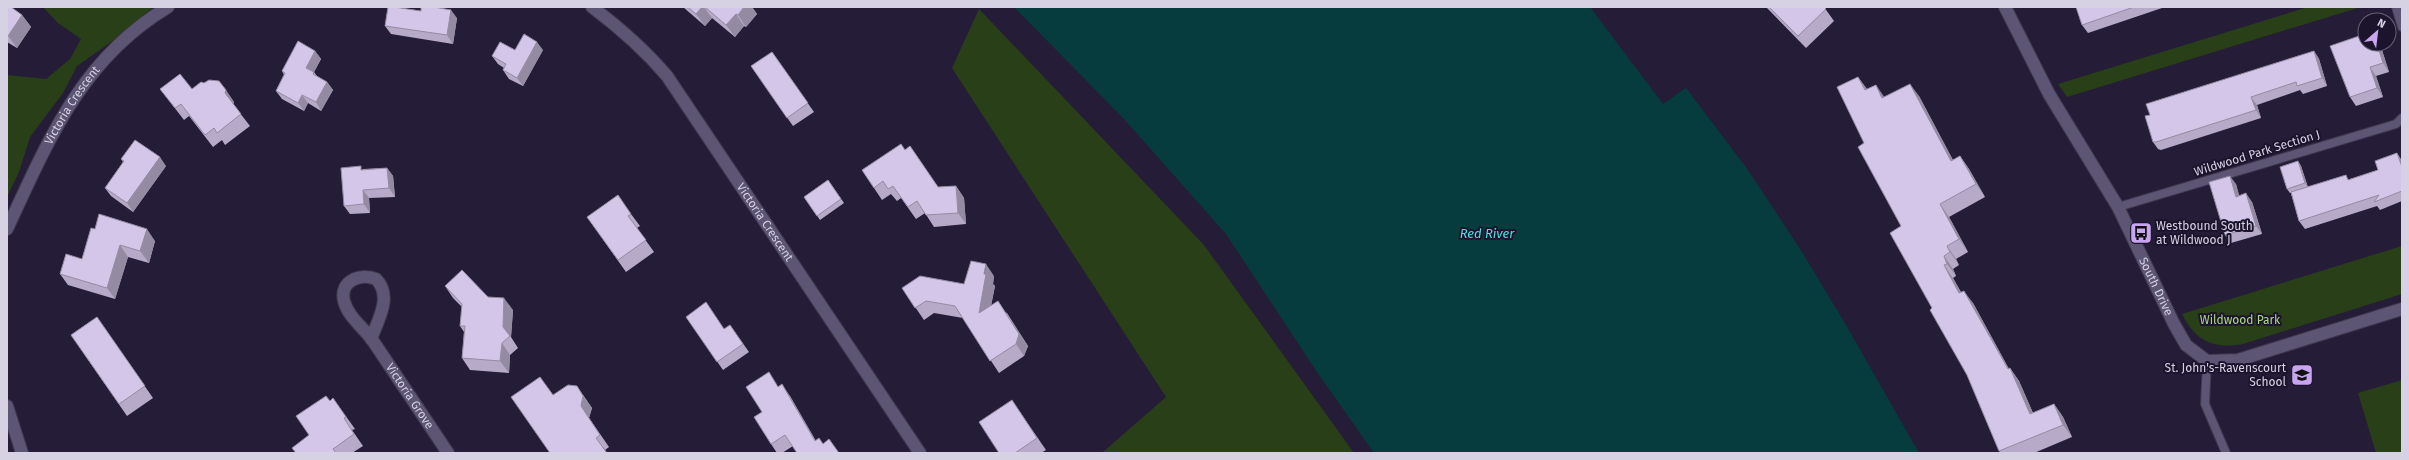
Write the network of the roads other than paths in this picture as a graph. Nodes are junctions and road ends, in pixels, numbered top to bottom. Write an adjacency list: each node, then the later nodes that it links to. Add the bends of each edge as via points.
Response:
1 (168, 7): 8 (street, Victoria Crescent, via 118,46 87,77 56,125)
2 (592, 7): 15 (street, Victoria Crescent, via 644,49 666,76)
3 (2005, 7): 7 (street, South Drive, via 2049,94)
4 (2396, 7): 5 (lane)
5 (2402, 27)
6 (2402, 118): 7 (lane, Wildwood Park Section J, via 2396,124)
7 (2118, 207): 11 (street, South Drive, via 2186,345)
8 (7, 229)
9 (2402, 308): 11 (street, via 2238,360)
10 (371, 339): 10 (street, Victoria Grove, via 352,316 344,301 348,284 364,275 376,279 383,291 383,307); 14 (street, Victoria Grove)
11 (2207, 360): 16 (lane, via 2205,404)
12 (7, 406): 13 (street)
13 (22, 453)
14 (448, 453)
15 (920, 453)
16 (2226, 453)

